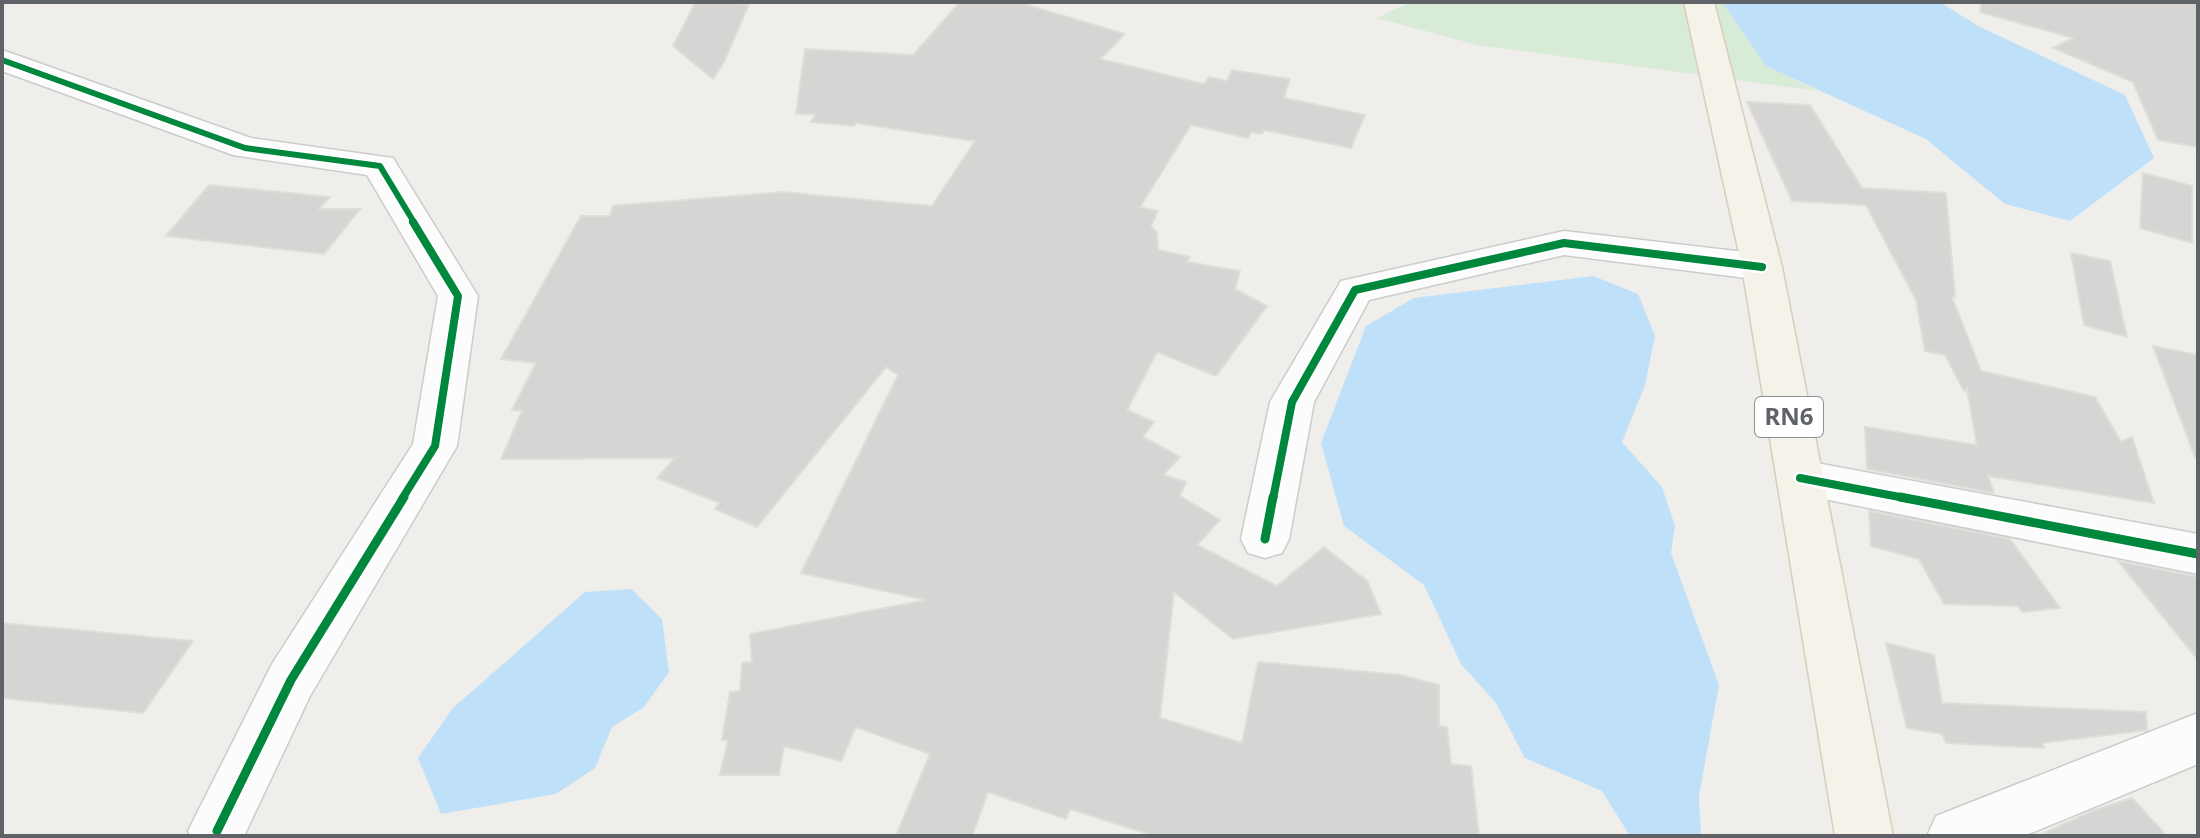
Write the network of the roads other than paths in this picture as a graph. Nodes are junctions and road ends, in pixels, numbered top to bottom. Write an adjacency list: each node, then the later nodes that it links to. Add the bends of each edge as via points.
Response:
1 (1699, 2): 3 (main road, RN6)
2 (2, 60): 8 (street, via 245,148 380,166 458,296 435,446 291,680)
3 (1762, 267): 4 (main road, RN6); 5 (street, via 1564,243 1355,290 1292,402)
4 (1800, 478): 6 (street); 9 (main road, RN6)
5 (1265, 539)
6 (2198, 554)
7 (2198, 738): 10 (street)
8 (214, 834)
9 (1864, 836)
10 (1956, 836)

